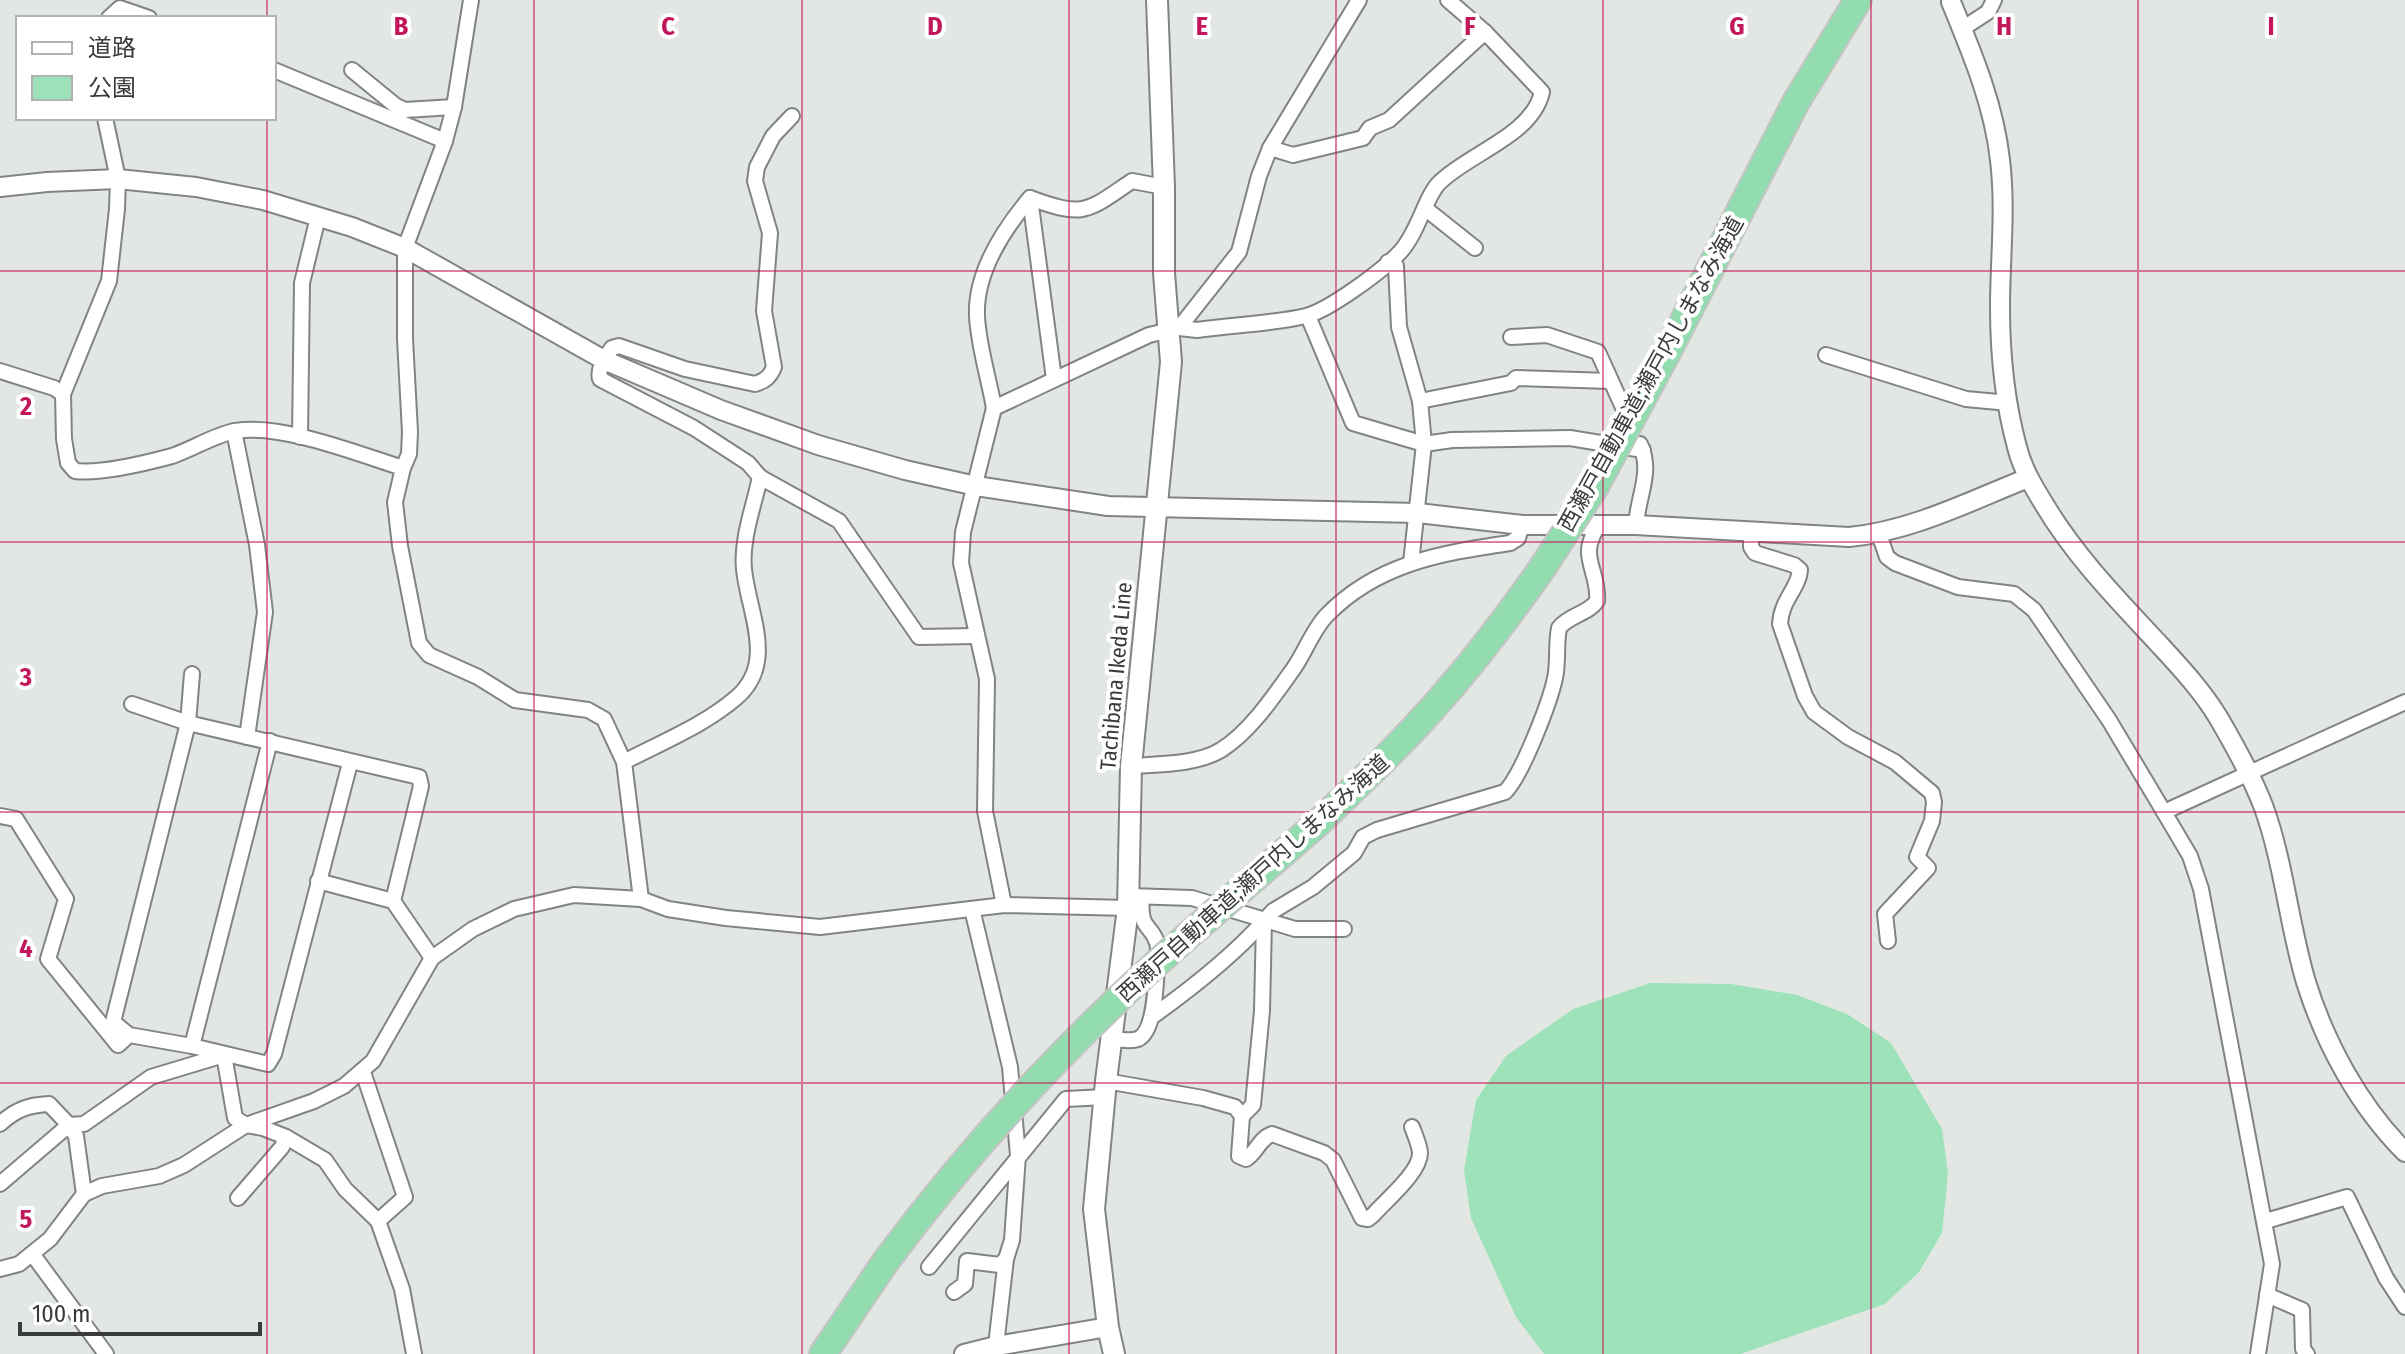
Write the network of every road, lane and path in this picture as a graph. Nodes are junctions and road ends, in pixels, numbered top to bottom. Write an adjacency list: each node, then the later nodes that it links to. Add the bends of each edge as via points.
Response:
1 (471, 0): 14 (street)
2 (1157, 0): 21 (main road, Tachibana Ikeda Line)
3 (1359, 0): 18 (street)
4 (1448, 0): 11 (street)
5 (1858, 0): 110 (highway, 西瀬戸自動車道;瀬戸内しまなみ海道, bridge, via 1796,102 1596,485 1498,630 1389,755 1144,975 1006,1113 886,1261)
6 (1994, 0): 10 (street, via 1988,12)
7 (1951, 2): 10 (street)
8 (111, 16): 9 (street, via 120,8)
9 (143, 16)
10 (1962, 29): 38 (street, via 1995,125 2001,162 2000,309)
11 (1485, 32): 18 (street, via 1363,138 1293,155); 23 (street, via 1542,92 1539,105 1524,123 1437,184)
12 (352, 70): 14 (street, via 405,110)
13 (276, 71): 17 (street)
14 (454, 107): 17 (street)
15 (792, 116): 32 (street, via 763,153 755,181 770,233 764,311 771,375 755,384 685,369 619,346)
16 (105, 120): 19 (street)
17 (445, 141): 25 (street)
18 (1270, 148): 29 (street, via 1239,252)
19 (118, 179): 20 (street); 24 (street, via 196,187); 36 (street, via 109,281)
20 (0, 187)
21 (1164, 187): 22 (street, via 1132,181 1080,211); 29 (main road, Tachibana Ikeda Line, via 1164,273)
22 (1030, 198): 34 (street); 39 (street, via 1009,223 982,283 977,315)
23 (1426, 209): 26 (street); 27 (street, via 1413,235)
24 (318, 217): 25 (street); 41 (street, via 302,283)
25 (405, 248): 32 (street); 44 (street, via 410,432)
26 (1475, 248)
27 (1388, 262): 28 (street); 37 (street, via 1396,266 1399,327)
28 (1308, 316): 29 (street); 42 (street, via 1353,423)
29 (1174, 329): 34 (street, via 1149,335); 48 (main road, Tachibana Ikeda Line)
30 (1511, 337): 35 (street, via 1547,335 1598,352)
31 (1826, 355): 38 (street, via 1966,399)
32 (604, 360): 45 (street, via 600,379 694,428 748,463); 47 (street, via 818,445)
33 (0, 371): 36 (street)
34 (1054, 379): 39 (street)
35 (1610, 381): 37 (street, via 1516,378); 43 (street)
36 (63, 394): 40 (street, via 64,439 68,463 75,471 171,456)
37 (1420, 401): 42 (street)
38 (2009, 403): 46 (street)
39 (994, 408): 47 (street)
40 (234, 431): 41 (street); 61 (street, via 265,612)
41 (300, 437): 44 (street)
42 (1424, 444): 43 (street, via 1570,438); 49 (street)
43 (1643, 450): 51 (street, via 1648,467)
44 (403, 468): 63 (street, via 395,502 419,643 429,655 515,700 588,710 604,719)
45 (760, 477): 56 (street, via 839,521 919,637); 63 (street, via 744,551 759,635 756,670 740,695 713,715)
46 (2028, 478): 54 (street); 66 (street, via 2061,535 2197,686)
47 (976, 486): 48 (street, via 1108,506); 56 (street, via 961,563)
48 (1155, 507): 49 (street); 65 (main road, Tachibana Ikeda Line)
49 (1418, 513): 50 (street); 55 (street)
50 (1522, 525): 52 (street); 55 (street, via 1510,543)
51 (1636, 525): 52 (street); 53 (street)
52 (1597, 526): 75 (street, via 1588,555 1596,574 1597,601 1559,628 1556,675 1512,785 1505,792 1363,837 1354,853)
53 (1751, 532): 54 (street); 77 (street, via 1755,553 1800,570 1780,624 1814,712 1895,762 1932,793 1932,821 1917,857 1928,868 1885,914)
54 (1879, 534): 67 (street, via 1887,557 1895,563 1958,587 2014,594 2034,610)
55 (1411, 563): 65 (street, via 1369,582 1325,617 1245,731 1219,751)
56 (976, 636): 73 (street, via 987,679 985,811)
57 (192, 674): 60 (street)
58 (2405, 702): 66 (street)
59 (132, 704): 60 (street)
60 (188, 723): 61 (street); 80 (street, via 113,1022)
61 (247, 737): 62 (street)
62 (270, 741): 64 (street); 82 (street)
63 (624, 762): 70 (street)
64 (350, 763): 69 (street); 71 (street, via 419,777)
65 (1131, 766): 72 (main road, Tachibana Ikeda Line)
66 (2248, 771): 67 (street); 92 (street, via 2275,844 2317,1010 2357,1092)
67 (2164, 812): 98 (street, via 2190,856 2201,889)
68 (0, 816): 80 (street, via 16,819 66,899 48,959 118,1045)
69 (318, 881): 71 (street); 83 (street, via 274,1054 268,1064)
70 (641, 899): 74 (street, via 668,909 820,927); 78 (street, via 574,895 514,909)
71 (393, 901): 78 (street)
72 (1133, 901): 73 (street); 75 (street, via 1192,898); 79 (street, via 1158,946); 81 (main road, Tachibana Ikeda Line)
73 (1004, 905): 74 (street)
74 (972, 909): 93 (street, via 1010,1067)
75 (1264, 921): 76 (street, via 1295,929); 79 (street); 86 (street, via 1253,1105)
76 (1344, 929)
77 (1888, 941)
78 (432, 958): 84 (street)
79 (1153, 1016): 81 (street, via 1141,1038)
80 (129, 1035): 82 (street)
81 (1112, 1039): 85 (main road, Tachibana Ikeda Line)
82 (192, 1046): 83 (street)
83 (224, 1055): 88 (street, via 151,1077 84,1124); 89 (street, via 235,1118)
84 (363, 1072): 89 (street, via 314,1101); 97 (street, via 405,1197)
85 (1106, 1089): 86 (street, via 1203,1098 1235,1107); 93 (street, via 1066,1099); 106 (main road, Tachibana Ikeda Line, via 1094,1209)
86 (1242, 1116): 90 (street, via 1239,1156 1252,1155 1272,1134 1324,1153 1333,1160 1362,1218 1368,1219 1419,1162)
87 (0, 1124): 88 (street, via 30,1105 49,1104)
88 (69, 1125): 94 (street); 95 (street, via 76,1136)
89 (246, 1125): 91 (street); 95 (street, via 159,1176)
90 (1412, 1127)
91 (286, 1137): 96 (street); 97 (street, via 325,1160)
92 (2405, 1152)
93 (1018, 1155): 100 (street); 101 (street)
94 (0, 1184)
95 (84, 1194): 99 (street)
96 (238, 1198)
97 (378, 1221): 109 (street, via 402,1289)
98 (2266, 1221): 104 (street, via 2272,1264); 105 (street, via 2347,1197)
99 (33, 1255): 102 (street); 108 (street)
100 (1006, 1259): 103 (street, via 990,1266 967,1261 965,1284); 107 (street)
101 (929, 1267)
102 (0, 1269)
103 (954, 1292)
104 (2267, 1295): 113 (street); 114 (street, via 2302,1310)
105 (2405, 1307)
106 (1108, 1327): 107 (street); 112 (main road, Tachibana Ikeda Line)
107 (995, 1350): 111 (street)
108 (106, 1354)
109 (414, 1354)
110 (823, 1354)
111 (964, 1354)
112 (1114, 1354)
113 (2258, 1354)
114 (2307, 1354)

